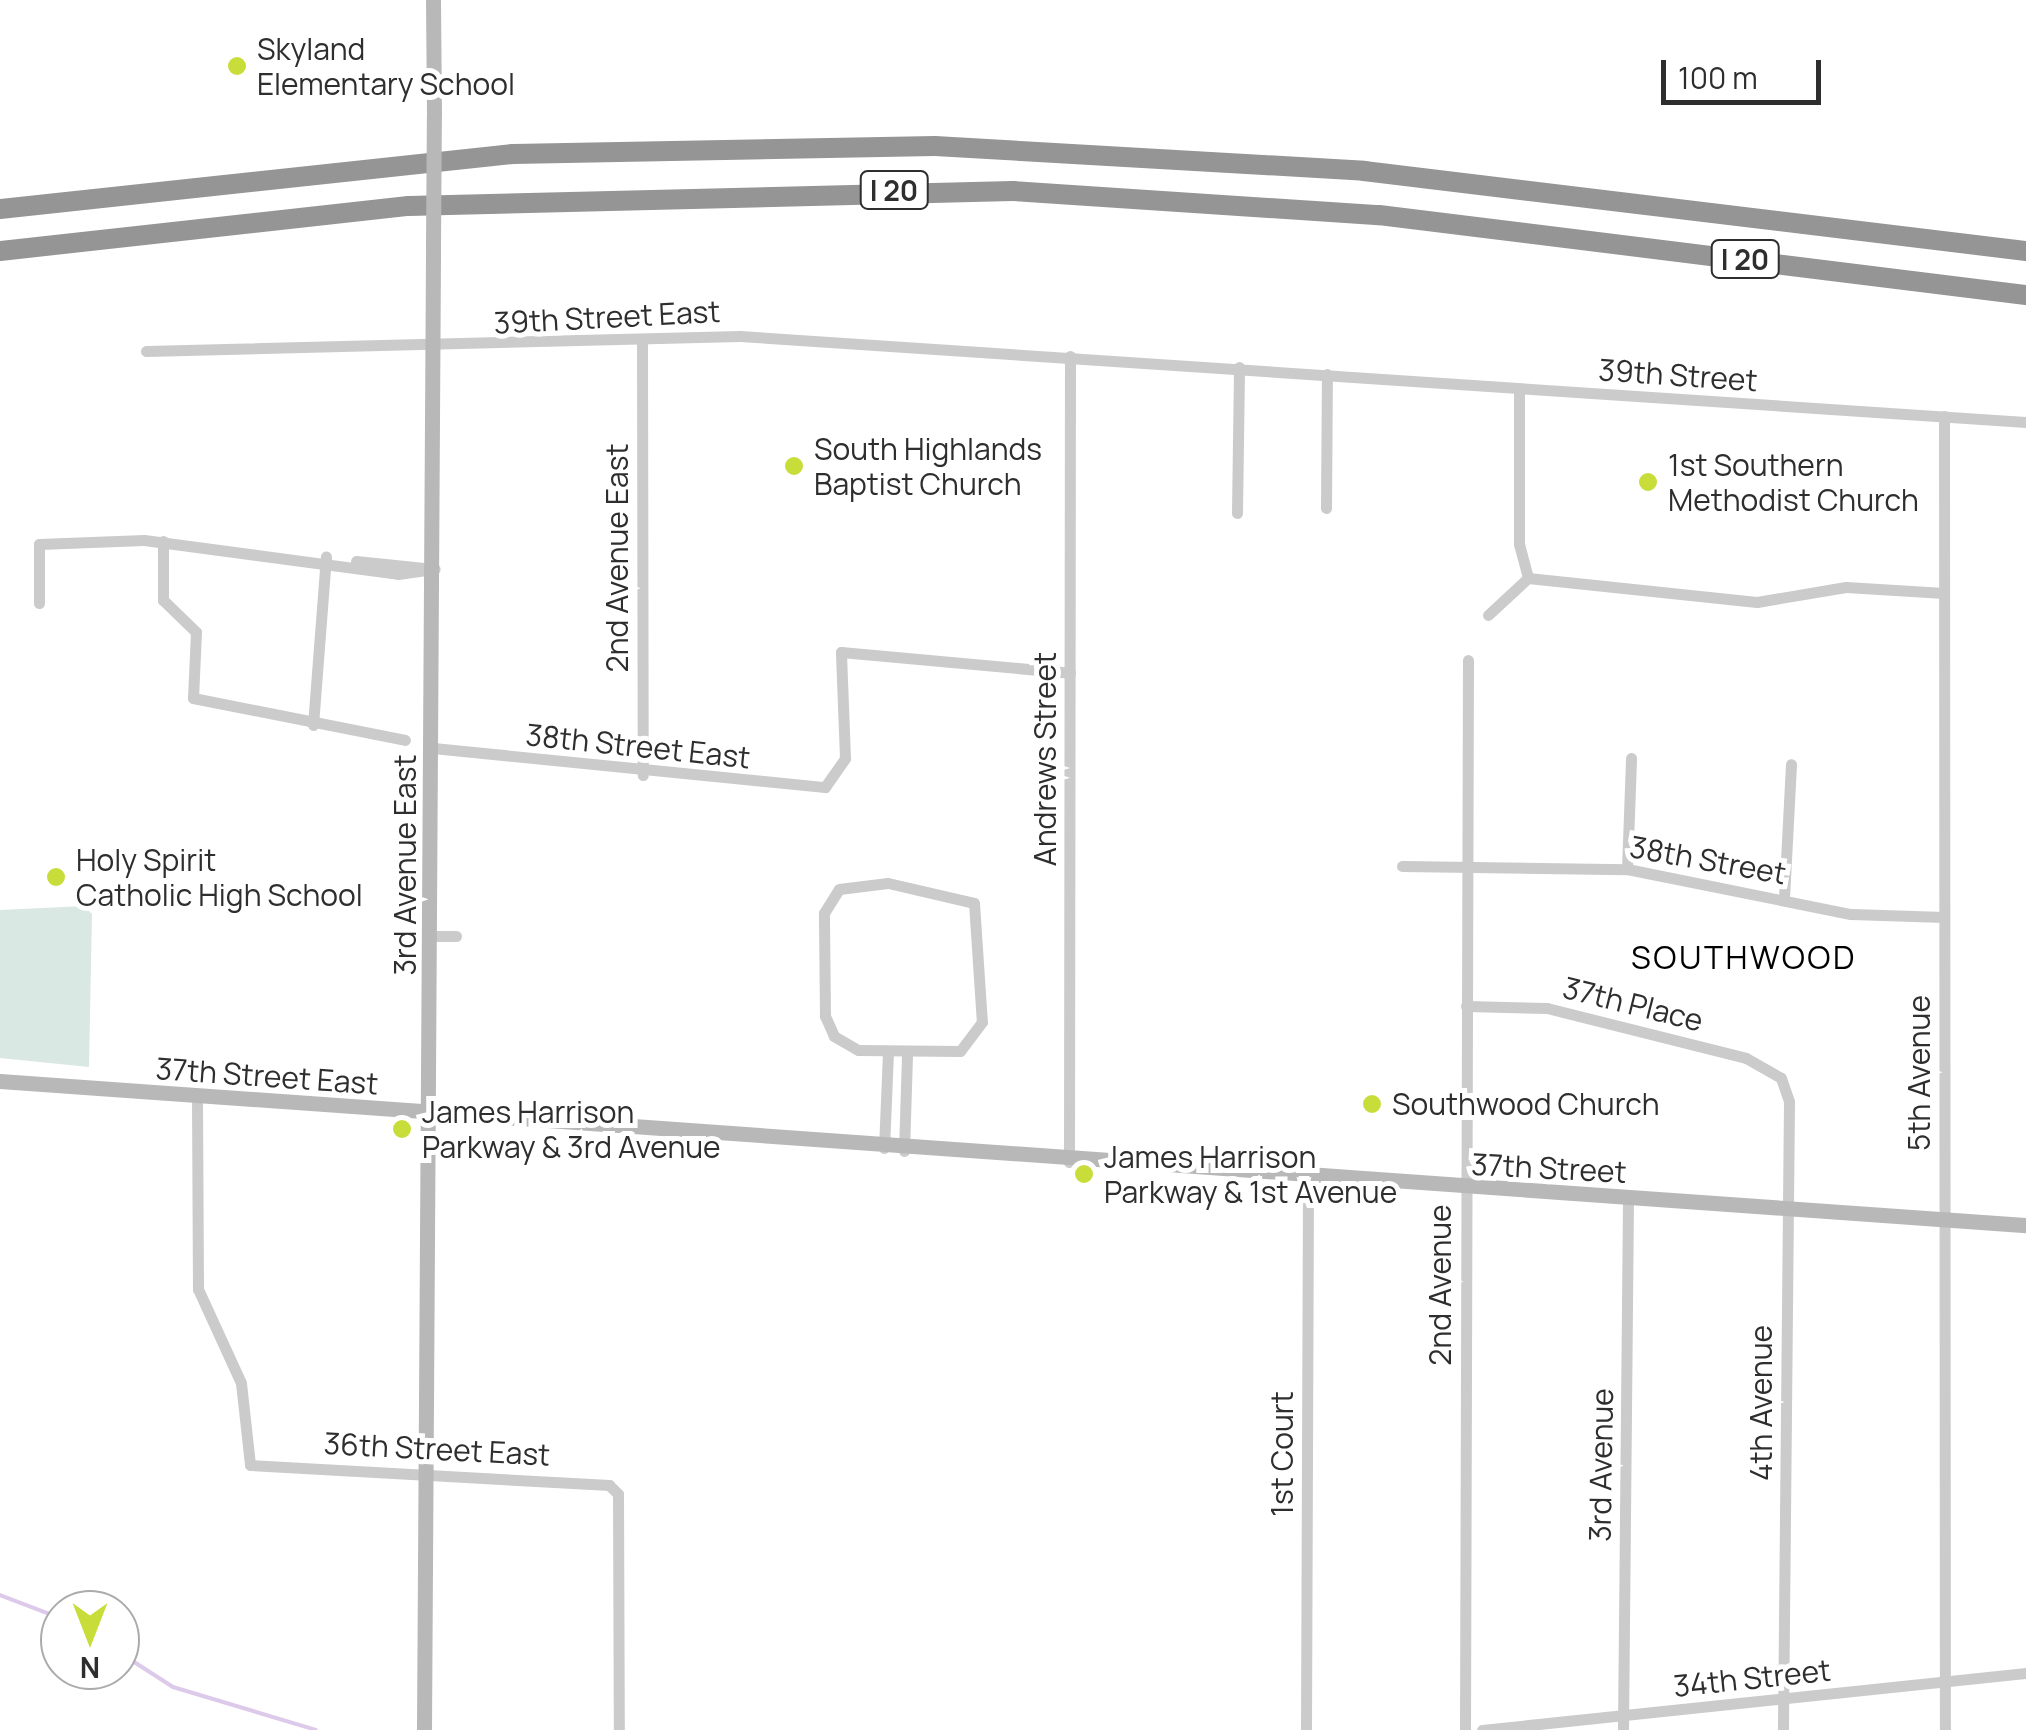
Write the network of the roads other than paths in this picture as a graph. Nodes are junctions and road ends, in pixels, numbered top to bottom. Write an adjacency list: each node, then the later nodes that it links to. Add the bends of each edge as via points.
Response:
1 (433, 0): 7 (street, 3rd Avenue East, bridge)
2 (0, 209): 3 (highway, I 20, via 514,154 934,146 1364,170)
3 (2026, 250)
4 (0, 251): 5 (highway, I 20, via 429,205 1014,190 1396,216)
5 (2026, 294)
6 (642, 342): 7 (street, 39th Street East); 9 (street, 39th Street East, via 740,336); 31 (street, 2nd Avenue East)
7 (433, 350): 8 (street, 39th Street East); 19 (street, 3rd Avenue East)
8 (146, 351)
9 (1070, 356): 10 (street, 39th Street); 25 (street, Andrews Street)
10 (1239, 366): 11 (street, 39th Street); 16 (street)
11 (1327, 374): 12 (street, 39th Street); 15 (street)
12 (1519, 390): 13 (street, 39th Street); 20 (street, via 1518,544)
13 (1944, 416): 14 (street, 39th Street); 21 (street, 5th Avenue)
14 (2026, 422)
15 (1326, 508)
16 (1237, 513)
17 (163, 541): 18 (street); 22 (street, via 39,544); 26 (street, via 163,600 196,632 192,698)
18 (326, 558): 19 (street, via 400,574); 26 (street)
19 (434, 569): 28 (street, 3rd Avenue East)
20 (1528, 578): 21 (street, via 1757,602 1846,587); 23 (street)
21 (1944, 593): 36 (street, 5th Avenue)
22 (39, 603)
23 (1488, 615)
24 (1468, 660): 33 (street, 2nd Avenue)
25 (1070, 673): 31 (street, 38th Street East, via 841,652 845,758 836,781 812,788); 48 (street, Andrews Street)
26 (313, 725): 27 (street)
27 (404, 740)
28 (433, 748): 31 (street, 38th Street East); 37 (street, 3rd Avenue East)
29 (1631, 758): 34 (street)
30 (1791, 764): 35 (street)
31 (643, 775)
32 (1402, 866): 33 (street, 38th Street)
33 (1467, 868): 34 (street, 38th Street); 39 (street, 2nd Avenue)
34 (1627, 869): 35 (street, 38th Street)
35 (1784, 898): 36 (street, 38th Street, via 1851,914)
36 (1944, 916): 53 (street, 5th Avenue)
37 (432, 936): 38 (street); 45 (street, 3rd Avenue East)
38 (456, 936)
39 (1466, 1006): 42 (street, 37th Place, via 1564,1012 1746,1058); 50 (street, 2nd Avenue)
40 (888, 1054): 41 (street); 41 (street, via 844,1044 825,1016 824,914 839,889 863,883 953,892 974,903 982,928 982,1022 972,1045); 46 (street)
41 (907, 1055): 47 (street)
42 (1781, 1078): 52 (street, 4th Avenue)
43 (0, 1080): 44 (street, 37th Street East)
44 (197, 1099): 45 (street, 37th Street East); 55 (street, 36th Street East, via 198,1289 241,1382 250,1465)
45 (432, 1116): 46 (street, 37th Street East); 55 (street, 3rd Avenue East)
46 (884, 1148): 47 (street, 37th Street East)
47 (904, 1151): 48 (street, 37th Street East)
48 (1068, 1162): 49 (street, 37th Street)
49 (1308, 1179): 50 (street, 37th Street); 62 (street, 1st Court)
50 (1465, 1191): 51 (street, 37th Street); 63 (street, 2nd Avenue)
51 (1628, 1200): 52 (street, 37th Street); 59 (street, 3rd Avenue)
52 (1788, 1211): 53 (street, 37th Street); 58 (street, 4th Avenue)
53 (1944, 1220): 54 (street, 37th Street); 57 (street, 5th Avenue)
54 (2026, 1225)
55 (421, 1473): 60 (street, 3rd Avenue East); 61 (street, 36th Street East, via 577,1481 618,1494)
56 (2026, 1673): 57 (street, 34th Street)
57 (1946, 1684): 58 (street, 34th Street); 66 (street, 5th Avenue)
58 (1784, 1700): 59 (street, 34th Street); 65 (street, 4th Avenue)
59 (1624, 1723): 64 (street, 34th Street)
60 (424, 1730)
61 (619, 1730)
62 (1306, 1730)
63 (1466, 1730)
64 (1482, 1730)
65 (1783, 1730)
66 (1945, 1730)

